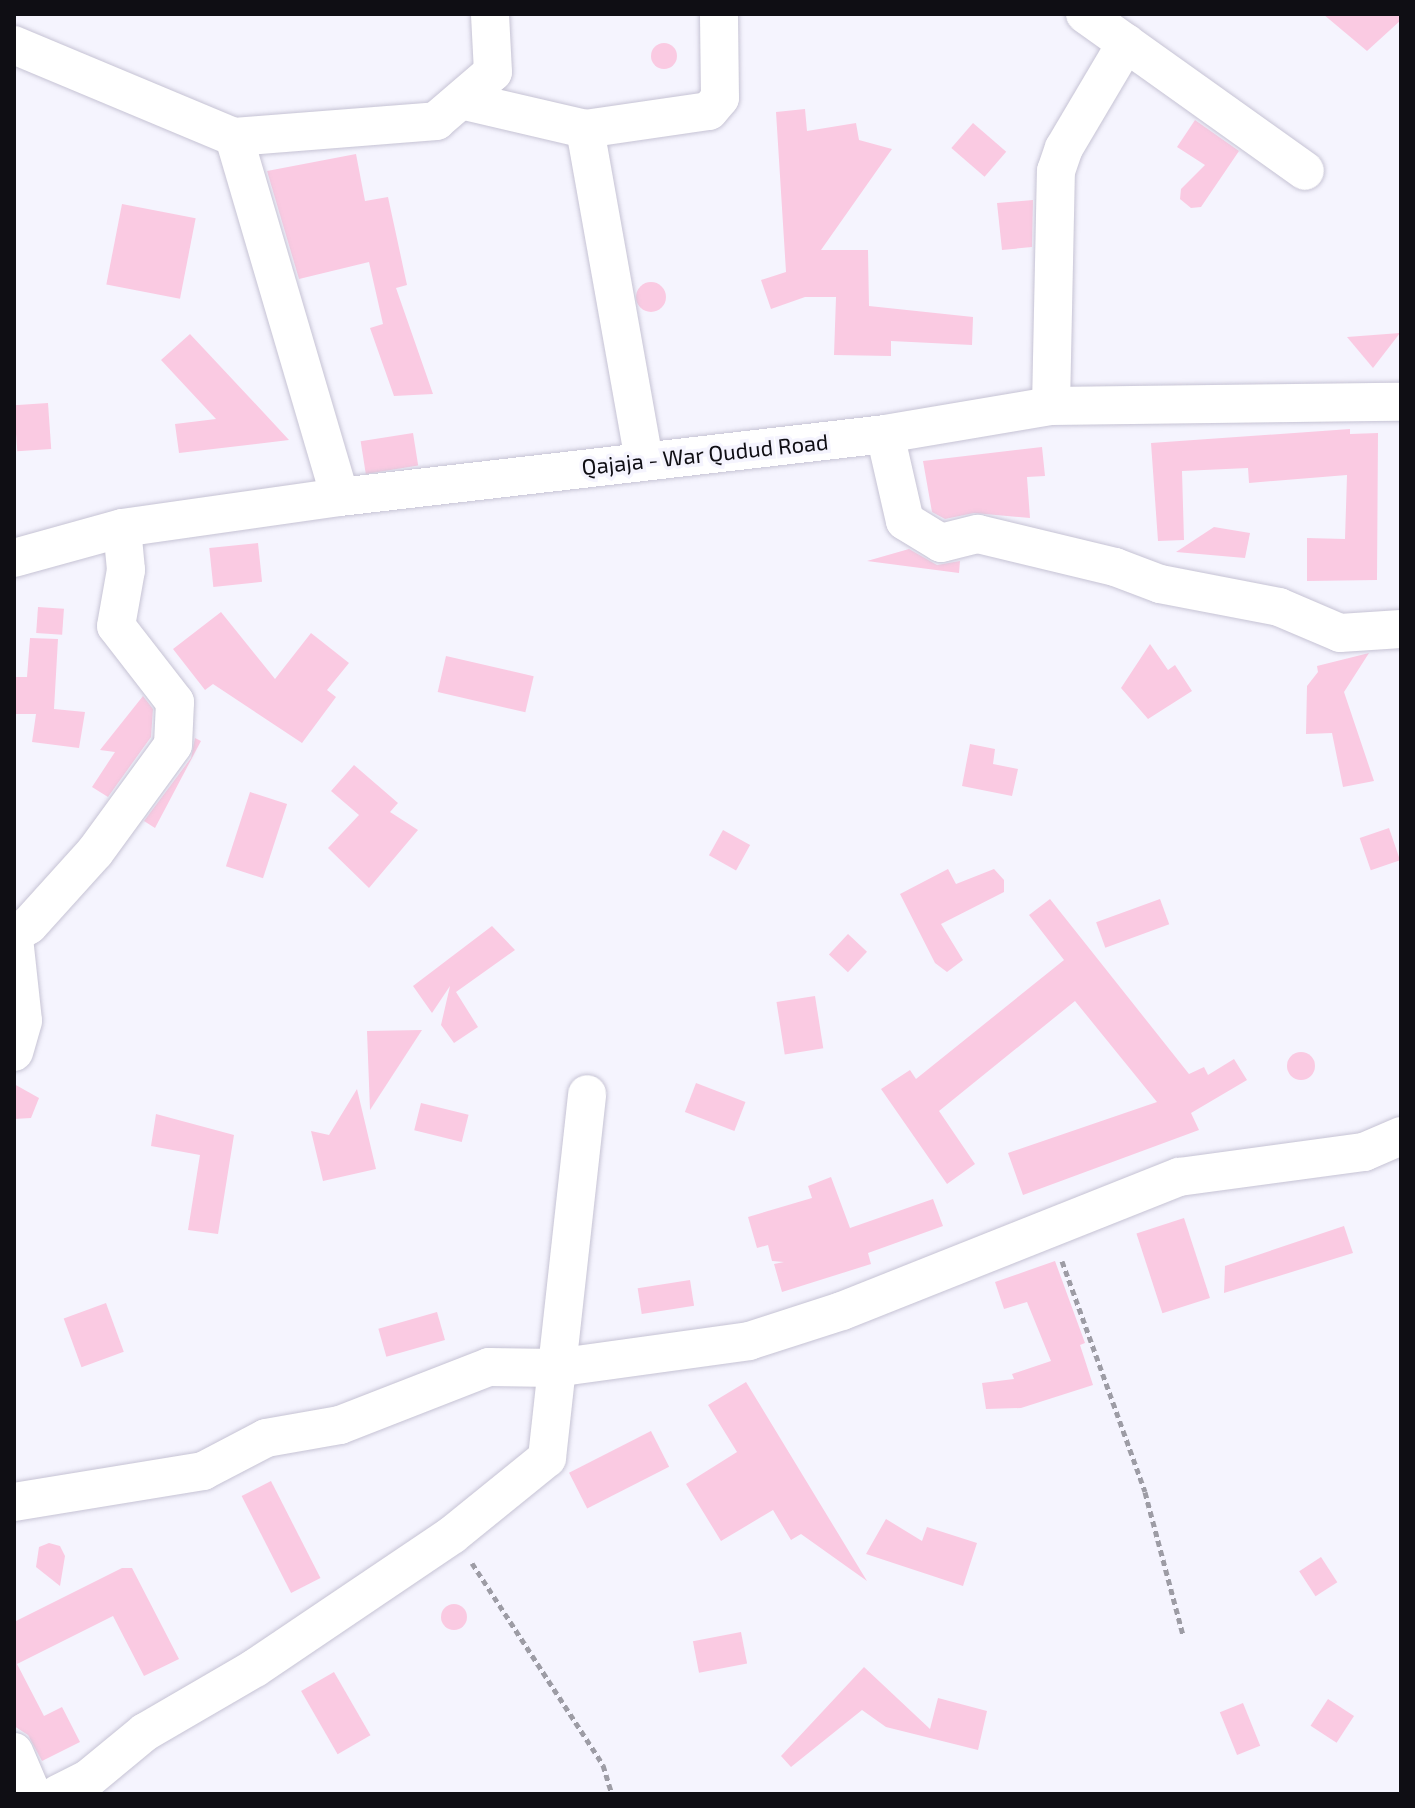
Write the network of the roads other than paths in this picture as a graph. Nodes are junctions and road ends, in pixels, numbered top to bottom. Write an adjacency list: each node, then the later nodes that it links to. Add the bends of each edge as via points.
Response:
1 (490, 14): 6 (street, via 493,72)
2 (719, 14): 7 (street, via 720,98 709,111)
3 (1085, 14): 4 (street)
4 (1126, 43): 9 (street, via 1159,72); 11 (street, via 1064,148 1056,171)
5 (14, 45): 8 (street)
6 (465, 101): 7 (street); 8 (street, via 436,121)
7 (585, 129): 13 (street)
8 (234, 137): 14 (street)
9 (1305, 171)
10 (1401, 402): 11 (street, Qajaja - War Qudud Road)
11 (1051, 406): 12 (street, Qajaja - War Qudud Road)
12 (885, 434): 13 (street, Qajaja - War Qudud Road); 17 (street, via 905,521 941,543 978,534 1115,567 1160,584 1279,607 1340,633)
13 (644, 460): 14 (street, Qajaja - War Qudud Road)
14 (340, 497): 15 (street, Qajaja - War Qudud Road)
15 (122, 528): 16 (street, Qajaja - War Qudud Road); 18 (street, via 126,570 116,626 175,702 173,745 95,852)
16 (14, 558)
17 (1401, 629)
18 (14, 936): 19 (street, via 23,1021)
19 (14, 1052)
20 (587, 1094): 22 (street)
21 (1401, 1136): 22 (street, via 1364,1152 1179,1177 842,1311 749,1341)
22 (555, 1368): 23 (street, via 489,1367 340,1425 266,1438 203,1471); 26 (street, via 547,1458 452,1535 255,1668 145,1732 88,1779)
23 (14, 1502)
24 (14, 1752): 25 (street)
25 (32, 1794)
26 (58, 1794)

